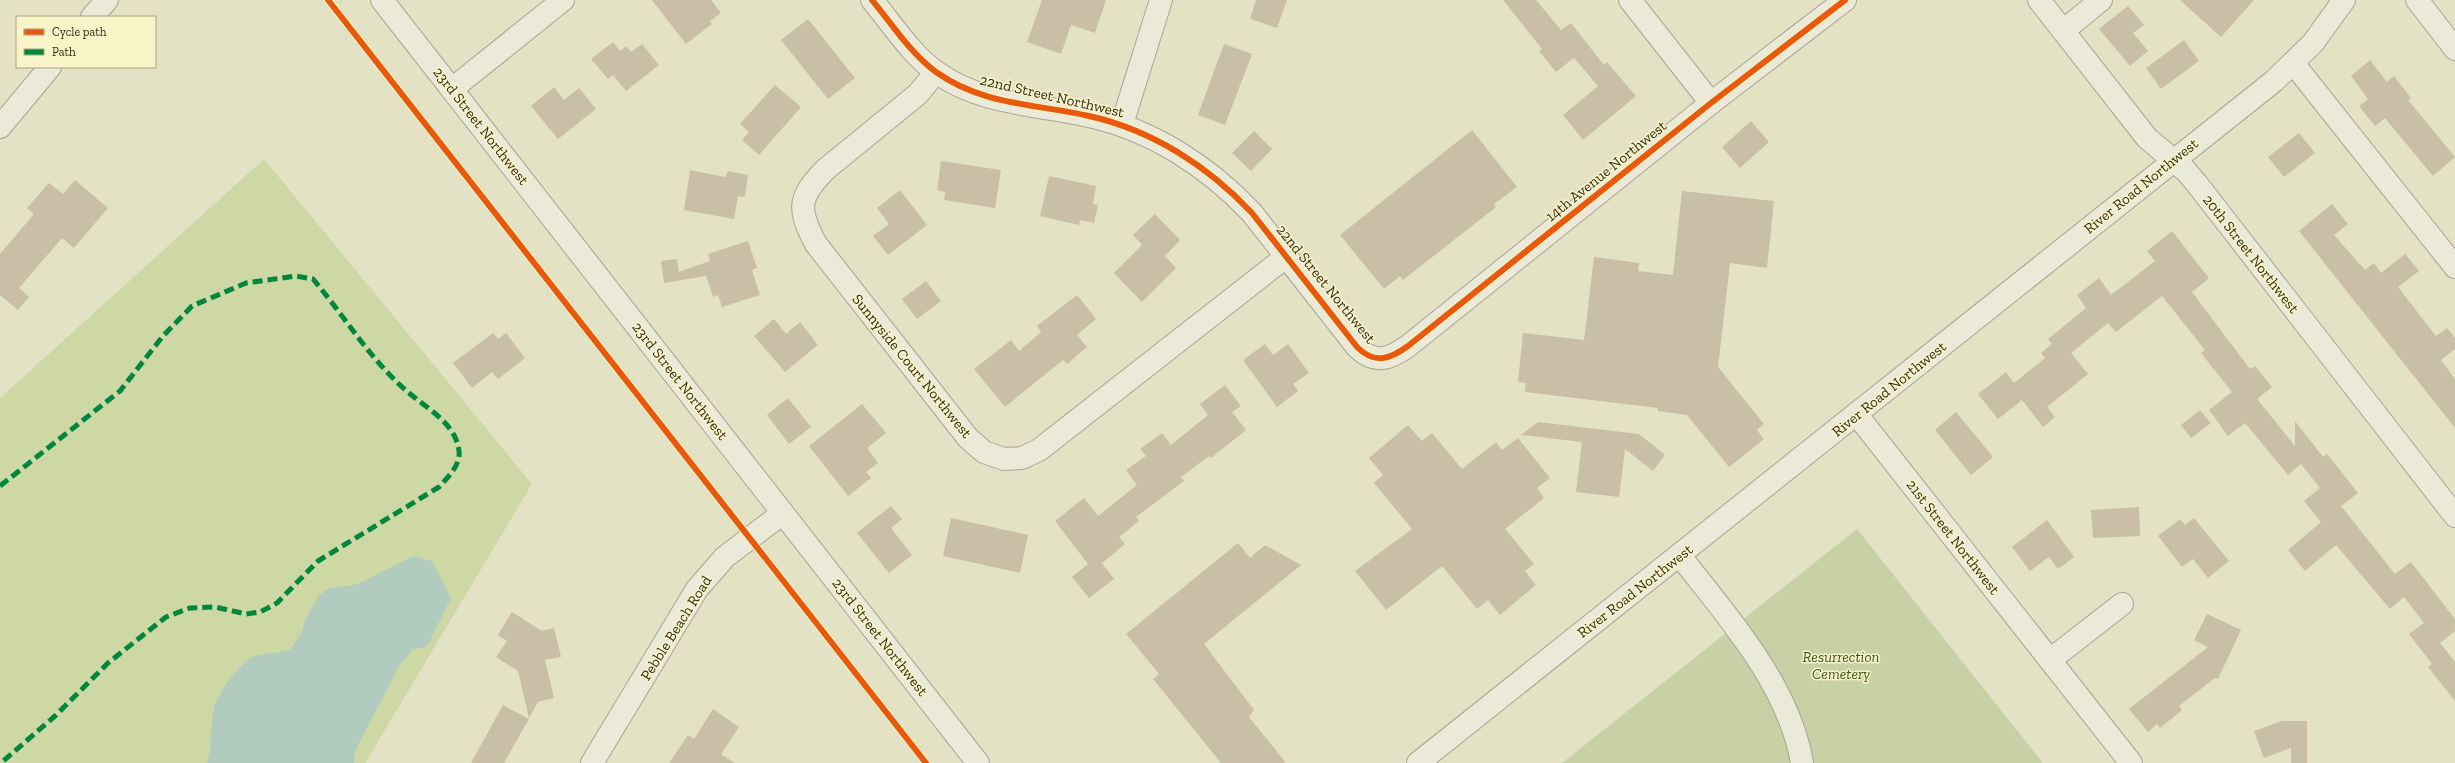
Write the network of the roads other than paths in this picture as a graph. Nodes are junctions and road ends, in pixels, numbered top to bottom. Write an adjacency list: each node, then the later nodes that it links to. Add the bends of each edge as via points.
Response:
1 (106, 0): 12 (street)
2 (382, 0): 18 (street, 23rd Street Northwest)
3 (564, 0): 18 (street)
4 (872, 0): 17 (street, 22nd Street Northwest, via 912,50)
5 (1161, 0): 20 (street)
6 (1630, 0): 19 (street)
7 (2039, 0): 13 (street, 20th Street Northwest)
8 (2101, 0): 13 (street)
9 (2344, 0): 15 (street, River Road Northwest, via 2317,37)
10 (2416, 0): 14 (street)
11 (1835, 3): 19 (street, 14th Avenue Northwest)
12 (93, 16)
13 (2063, 31): 22 (street, 20th Street Northwest, via 2147,138)
14 (2455, 49)
15 (2293, 63): 22 (street, River Road Northwest, via 2274,81); 24 (street)
16 (49, 68): 21 (street)
17 (936, 72): 20 (street, 22nd Street Northwest, via 974,93 1001,101 1088,115); 23 (street, Sunnyside Court Northwest, via 918,94 814,181 805,193 802,210 807,228 816,244 955,422 984,452 1004,459 1022,458 1039,450)
18 (452, 89): 27 (street, 23rd Street Northwest)
19 (1711, 103): 25 (street, 14th Avenue Northwest, via 1408,346 1391,358)
20 (1122, 124): 23 (street, 22nd Street Northwest, via 1150,136 1210,174 1236,196)
21 (0, 127)
22 (2172, 161): 26 (street, River Road Northwest); 28 (street, 20th Street Northwest, via 2186,171 2197,184)
23 (1287, 256): 25 (street, 22nd Street Northwest, via 1357,347 1364,354)
24 (2455, 267)
25 (1382, 360)
26 (1857, 415): 29 (street, River Road Northwest); 31 (street, 21st Street Northwest)
27 (783, 513): 32 (street, Pebble Beach Road, via 725,557 697,589); 33 (street, 23rd Street Northwest)
28 (2455, 516)
29 (1680, 556): 34 (street, River Road Northwest); 35 (street, via 1759,661 1786,714)
30 (2122, 604): 31 (street)
31 (2050, 660): 36 (street, 21st Street Northwest)
32 (592, 763)
33 (978, 763)
34 (1418, 763)
35 (1802, 763)
36 (2131, 763)

